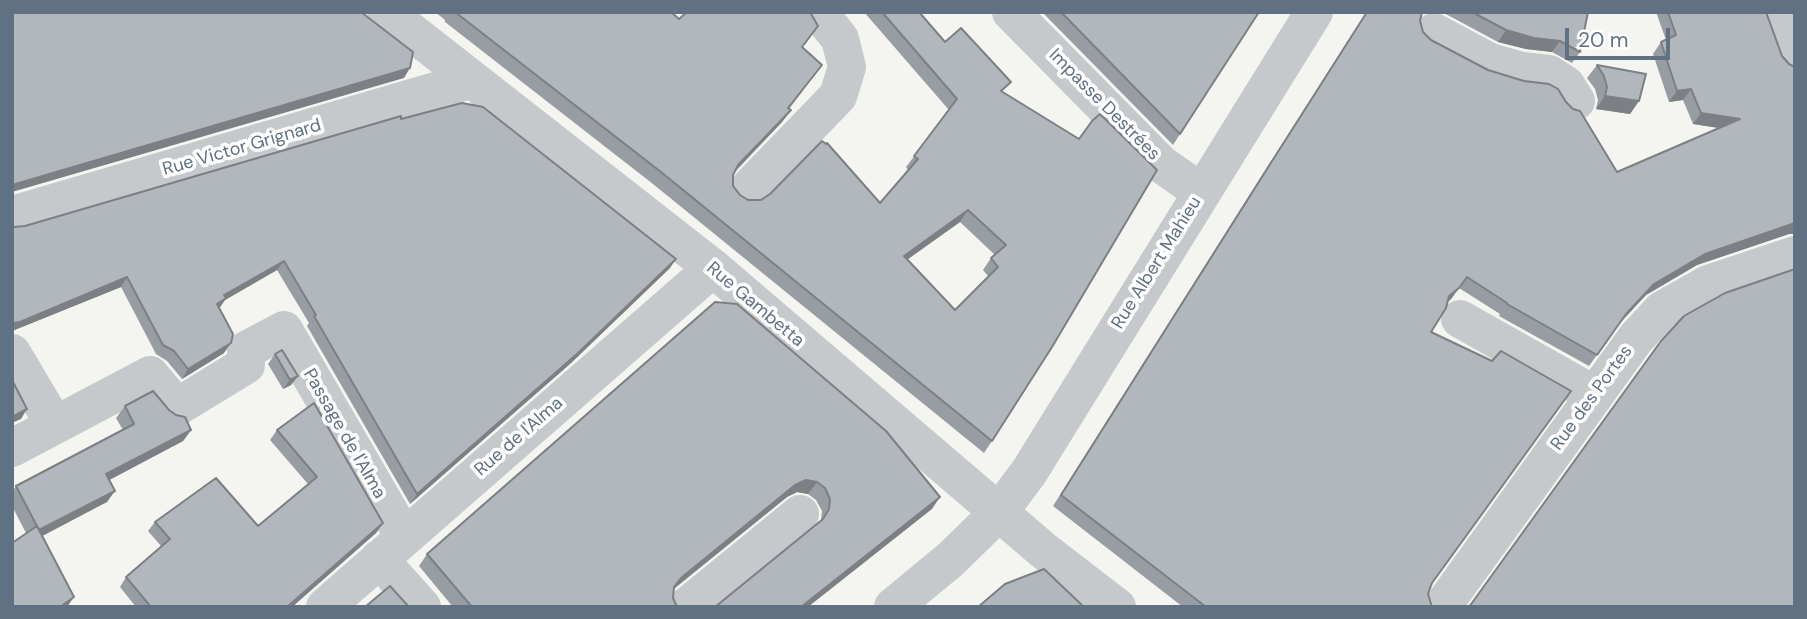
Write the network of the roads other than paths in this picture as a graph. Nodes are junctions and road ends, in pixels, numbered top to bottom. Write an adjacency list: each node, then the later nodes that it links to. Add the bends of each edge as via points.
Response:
1 (386, 12): 8 (street, Rue Gambetta)
2 (437, 12): 8 (street)
3 (1011, 12): 13 (street, Impasse Destrées, via 1161,164)
4 (1314, 12): 13 (street, Rue Albert Mahieu)
5 (1777, 12): 9 (street)
6 (830, 26): 12 (street, via 847,67 838,96)
7 (1434, 32): 11 (street, via 1490,62 1549,74 1566,85)
8 (439, 54): 10 (street, Rue Gambetta)
9 (1795, 59)
10 (471, 79): 14 (street, Rue Victor Grignard); 15 (street, Rue Gambetta)
11 (1576, 101)
12 (746, 191)
13 (1201, 192): 22 (street, Rue Albert Mahieu)
14 (12, 215)
15 (706, 251): 22 (street, Rue Gambetta); 24 (street, Rue de l'Alma)
16 (1795, 255): 19 (street, Rue des Portes, via 1708,284 1662,310)
17 (1460, 319): 19 (street)
18 (12, 353): 20 (street)
19 (1595, 395): 30 (street, Rue des Portes)
20 (54, 424): 21 (street); 24 (street, Passage de l'Alma, via 150,375 177,407 246,365 246,350 284,330)
21 (12, 448)
22 (999, 512): 28 (street, Rue Albert Mahieu); 29 (street, Rue Gambetta)
23 (800, 514): 27 (street)
24 (392, 548): 25 (street, Rue de l'Alma); 26 (street, Passage de l'Alma)
25 (325, 607)
26 (422, 607)
27 (686, 607)
28 (893, 607)
29 (1117, 607)
30 (1442, 607)

